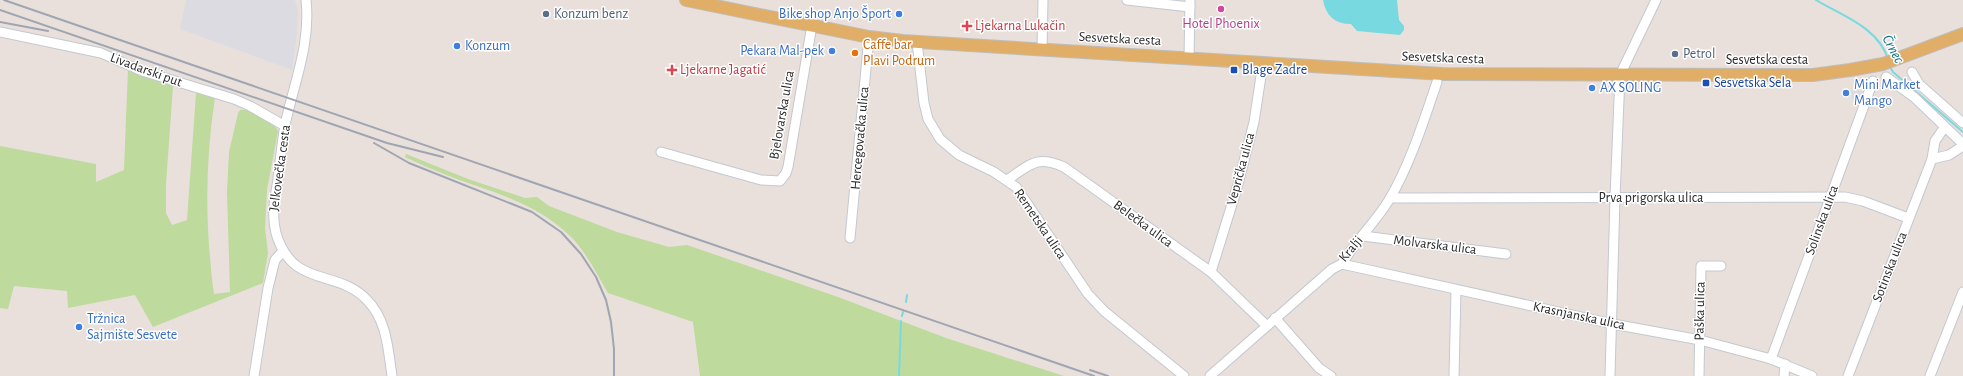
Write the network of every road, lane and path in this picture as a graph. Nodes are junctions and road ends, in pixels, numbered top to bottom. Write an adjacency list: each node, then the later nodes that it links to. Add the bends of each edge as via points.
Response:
1 (306, 0): 21 (street, Jelkovečka cesta, via 307,38)
2 (691, 0): 7 (main road)
3 (1043, 0): 12 (street)
4 (1127, 0): 6 (street)
5 (1656, 0): 16 (street)
6 (1190, 3): 13 (street)
7 (812, 25): 10 (main road); 24 (street, Bjelovarska ulica, via 788,167 780,181 761,180)
8 (0, 32): 21 (street, Livadarski put, via 100,53 142,71 234,99)
9 (1963, 34): 16 (main road, Sesvetska cesta, via 1888,62 1813,75)
10 (869, 37): 11 (main road); 32 (street, Hercegovačka ulica)
11 (918, 42): 12 (main road, Sesvetska cesta); 26 (street, Remetska ulica, via 924,102 933,130 959,155)
12 (1042, 50): 13 (main road, Sesvetska cesta)
13 (1189, 58): 14 (main road, Sesvetska cesta)
14 (1263, 63): 16 (main road, Sesvetska cesta, via 1465,75); 37 (street, Veprička ulica, via 1254,122)
15 (1912, 72): 20 (street, via 1919,84)
16 (1620, 75): 28 (street)
17 (1886, 77): 22 (street, via 1914,97)
18 (1873, 81): 29 (street, Solinska ulica)
19 (1437, 82): 27 (street, Kralji, via 1421,132)
20 (1963, 123)
21 (285, 126): 33 (street, Jelkovečka cesta, via 273,206 276,233)
22 (1944, 128): 23 (street); 25 (street, Sotinska ulica, via 1935,141)
23 (1963, 145): 25 (street, via 1949,155)
24 (661, 152)
25 (1932, 159): 30 (street, Sotinska ulica)
26 (1008, 180): 37 (street, Belečka ulica, via 1042,160 1064,167); 48 (street, Remetska ulica, via 1016,187 1088,294 1104,311)
27 (1390, 198): 28 (street, Prva prigorska ulica); 31 (street, Kralji)
28 (1615, 198): 29 (street, Prva prigorska ulica); 41 (street)
29 (1829, 198): 30 (street, Prva prigorska ulica, via 1845,197 1862,201); 44 (street, Solinska ulica)
30 (1908, 218): 56 (street, Sotinska ulica)
31 (1363, 236): 34 (street, Molvarska ulica); 35 (street, Kralji)
32 (850, 238)
33 (284, 251): 46 (street, via 275,260 268,288); 47 (street, Jelkovečka cesta, via 305,273 350,287 368,300 385,332)
34 (1506, 254)
35 (1342, 264): 38 (street, Krasnjanska ulica); 40 (street, Kralji, via 1332,269)
36 (1721, 266): 43 (street, Paška ulica, via 1701,266)
37 (1211, 272): 42 (street, Belečka ulica)
38 (1456, 290): 41 (street, Krasnjanska ulica); 51 (street)
39 (1963, 292): 57 (street)
40 (1275, 318): 42 (street, Kralji); 50 (street, via 1319,368)
41 (1613, 324): 43 (street, Krasnjanska ulica); 52 (street)
42 (1266, 326): 49 (street, Kralji)
43 (1700, 340): 44 (street, Krasnjanska ulica); 53 (street, Paška ulica)
44 (1771, 359): 45 (street, Krasnjanska ulica)
45 (1785, 364): 54 (street); 55 (street, Krasnjanska ulica)
46 (254, 376)
47 (392, 376)
48 (1184, 376)
49 (1210, 376)
50 (1330, 376)
51 (1454, 376)
52 (1610, 376)
53 (1699, 376)
54 (1784, 376)
55 (1812, 376)
56 (1848, 376)
57 (1930, 376)

